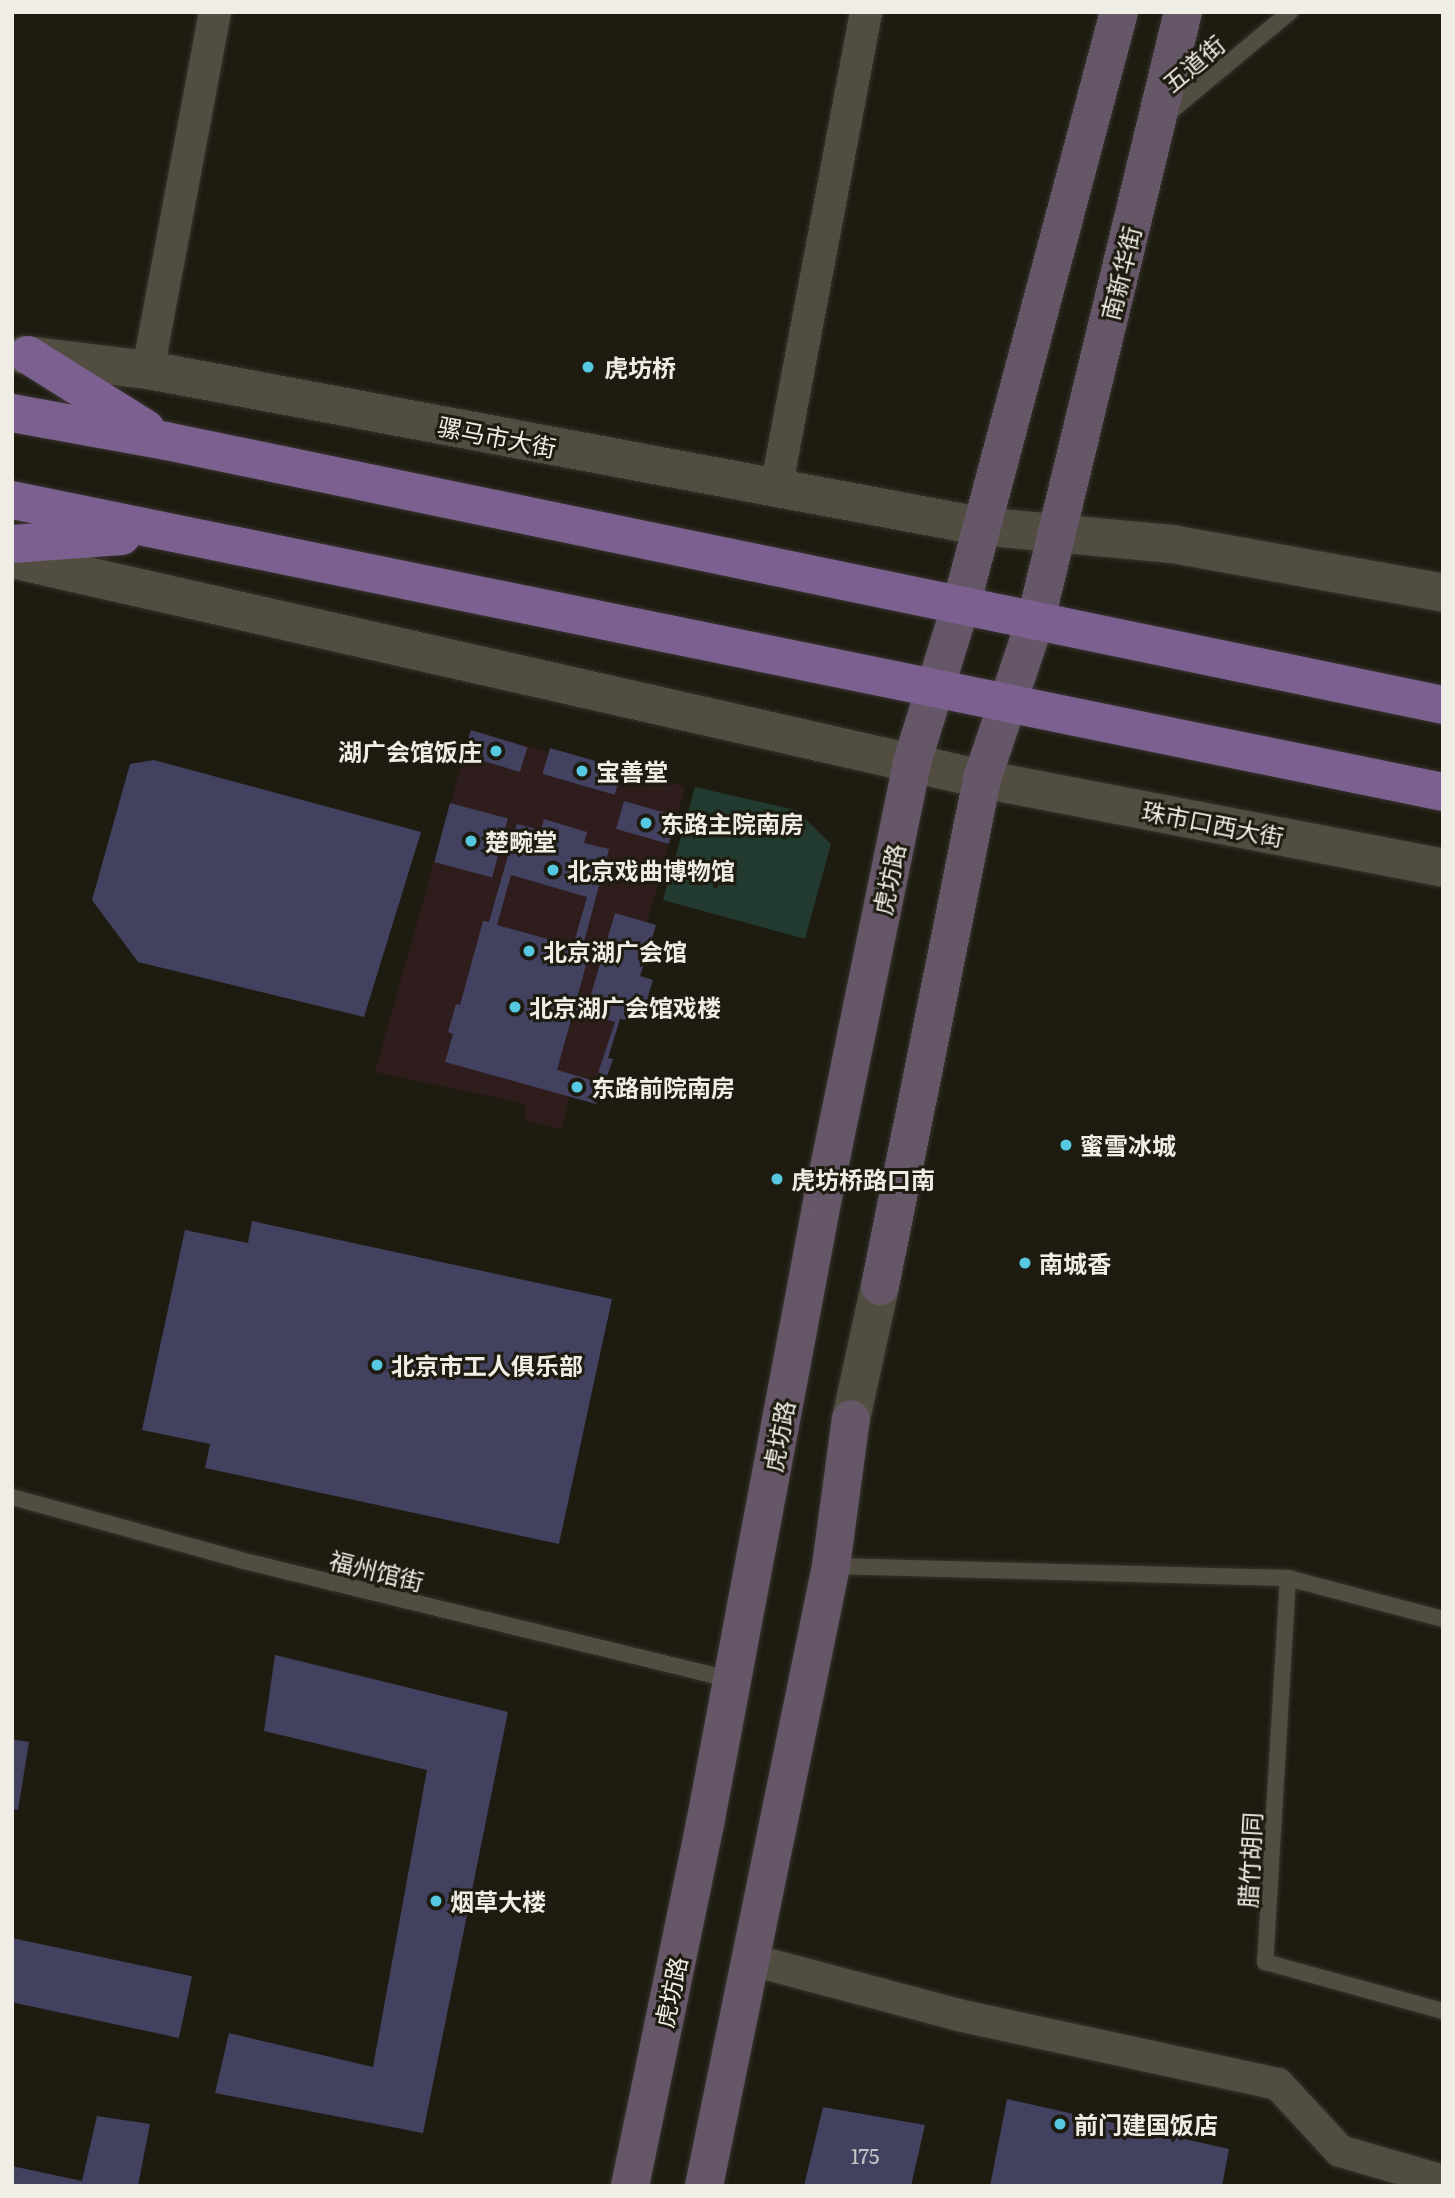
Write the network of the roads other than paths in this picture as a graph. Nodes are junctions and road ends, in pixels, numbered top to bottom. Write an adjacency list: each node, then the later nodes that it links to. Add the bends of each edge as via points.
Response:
1 (215, 12): 8 (street)
2 (866, 12): 11 (street)
3 (1183, 12): 6 (main road, 南新华街)
4 (1290, 12): 6 (lane, 五道街)
5 (1117, 13): 13 (main road)
6 (1158, 122): 15 (main road, 南新华街)
7 (20, 354): 8 (street, 骡马市大街); 10 (main road)
8 (148, 370): 11 (street, 骡马市大街)
9 (12, 413): 10 (main road)
10 (166, 441): 19 (main road)
11 (776, 489): 13 (street, 骡马市大街)
12 (12, 500): 14 (main road)
13 (980, 526): 15 (street, 骡马市大街); 19 (main road, 虎坊路)
14 (163, 533): 16 (main road); 21 (main road)
15 (1056, 534): 18 (street, via 1172,544); 20 (main road, 南新华街)
16 (12, 544)
17 (12, 559): 24 (street)
18 (1443, 593)
19 (961, 605): 20 (main road); 21 (main road, 虎坊路)
20 (1036, 619): 22 (main road, 南新华街); 23 (main road)
21 (933, 687): 22 (main road); 24 (main road, 虎坊路)
22 (1008, 702): 25 (main road); 26 (main road)
23 (1443, 705)
24 (912, 762): 25 (street, 珠市口西大街); 34 (main road, 虎坊路, via 823,1197)
25 (982, 779): 27 (street, 珠市口西大街); 28 (main road)
26 (1443, 792)
27 (1443, 868)
28 (880, 1286): 29 (street)
29 (852, 1419): 31 (main road)
30 (12, 1497): 34 (lane, 福州馆街, via 240,1560)
31 (831, 1566): 32 (lane); 35 (main road)
32 (1288, 1578): 33 (lane); 36 (lane, 腊竹胡同, via 1265,1962)
33 (1443, 1619)
34 (733, 1680): 38 (main road, 虎坊路)
35 (752, 1960): 37 (street, via 958,2015 1278,2084 1340,2151); 39 (main road)
36 (1443, 2011)
37 (1443, 2181)
38 (630, 2186)
39 (704, 2186)

